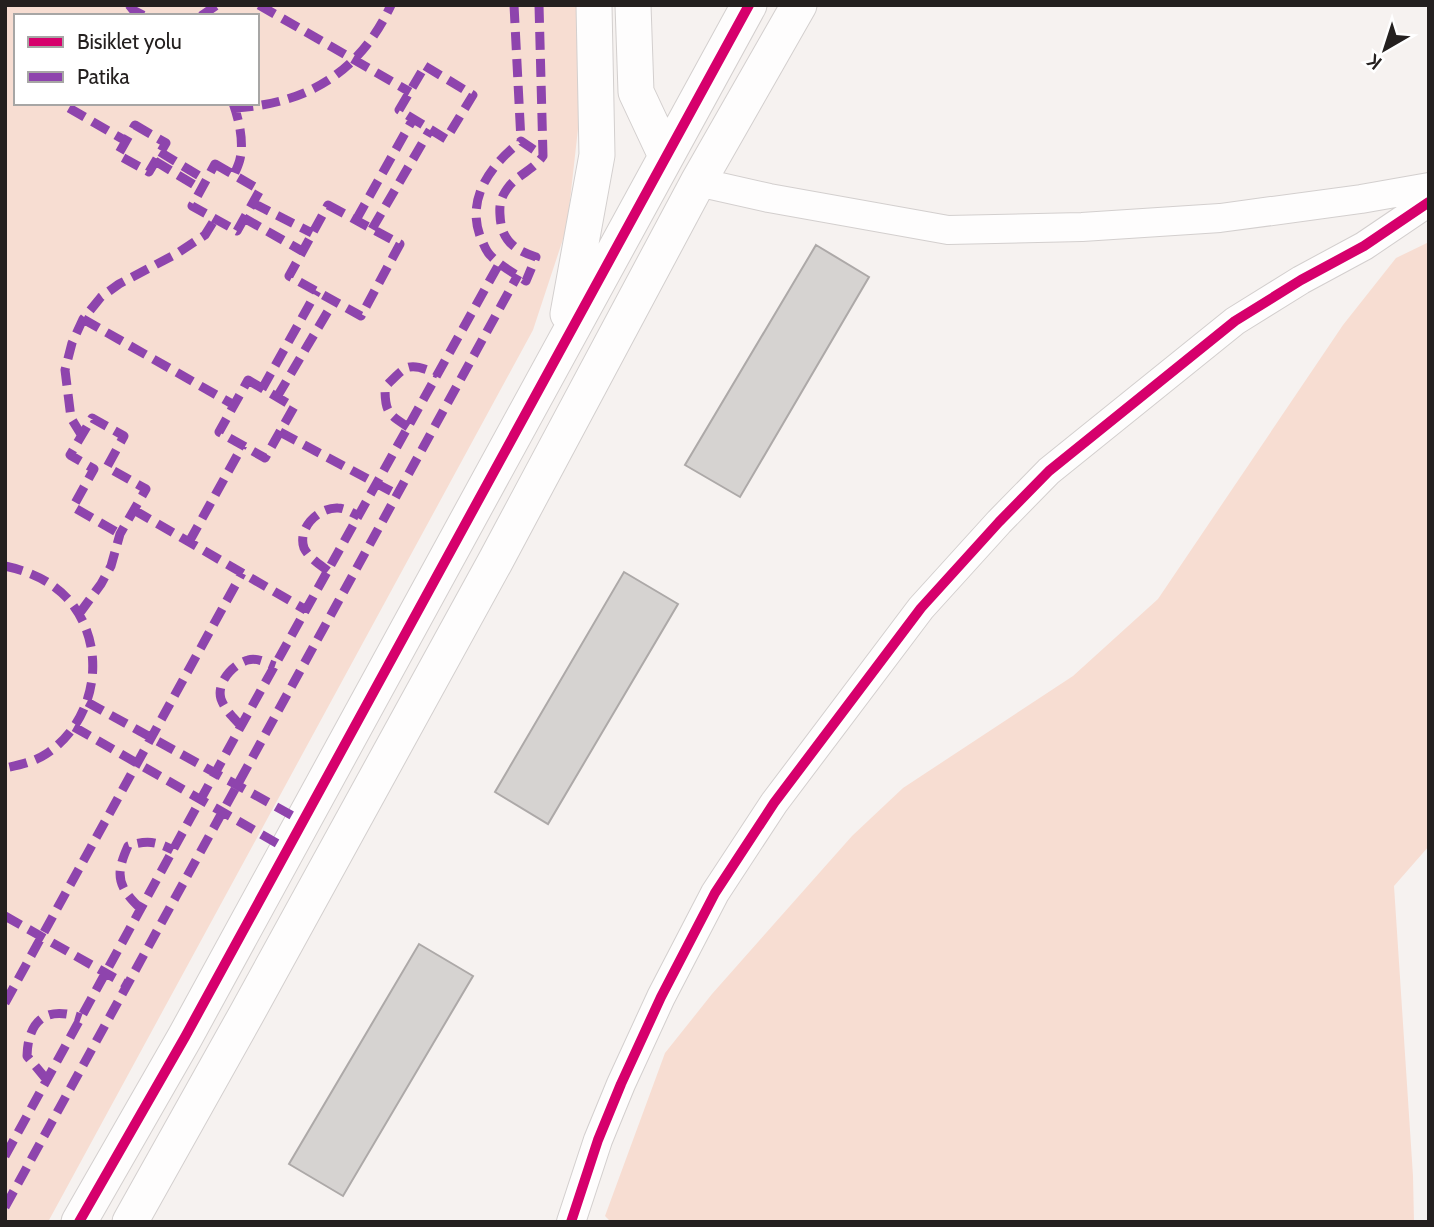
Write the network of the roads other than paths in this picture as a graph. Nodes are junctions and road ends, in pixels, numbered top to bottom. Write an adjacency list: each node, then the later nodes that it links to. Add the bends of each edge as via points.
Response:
1 (594, 5): 9 (street, via 597,155)
2 (632, 5): 5 (street, via 636,92)
3 (749, 5): 5 (street)
4 (799, 5): 6 (street)
5 (666, 156): 9 (street)
6 (698, 181): 7 (street, via 948,230 1220,218); 11 (street, via 482,587)
7 (1429, 187)
8 (1429, 202): 12 (street, via 1225,330 1049,471 921,608 774,803 715,893 621,1084)
9 (563, 344): 10 (street, via 185,1037)
10 (79, 1222)
11 (130, 1222)
12 (571, 1222)

